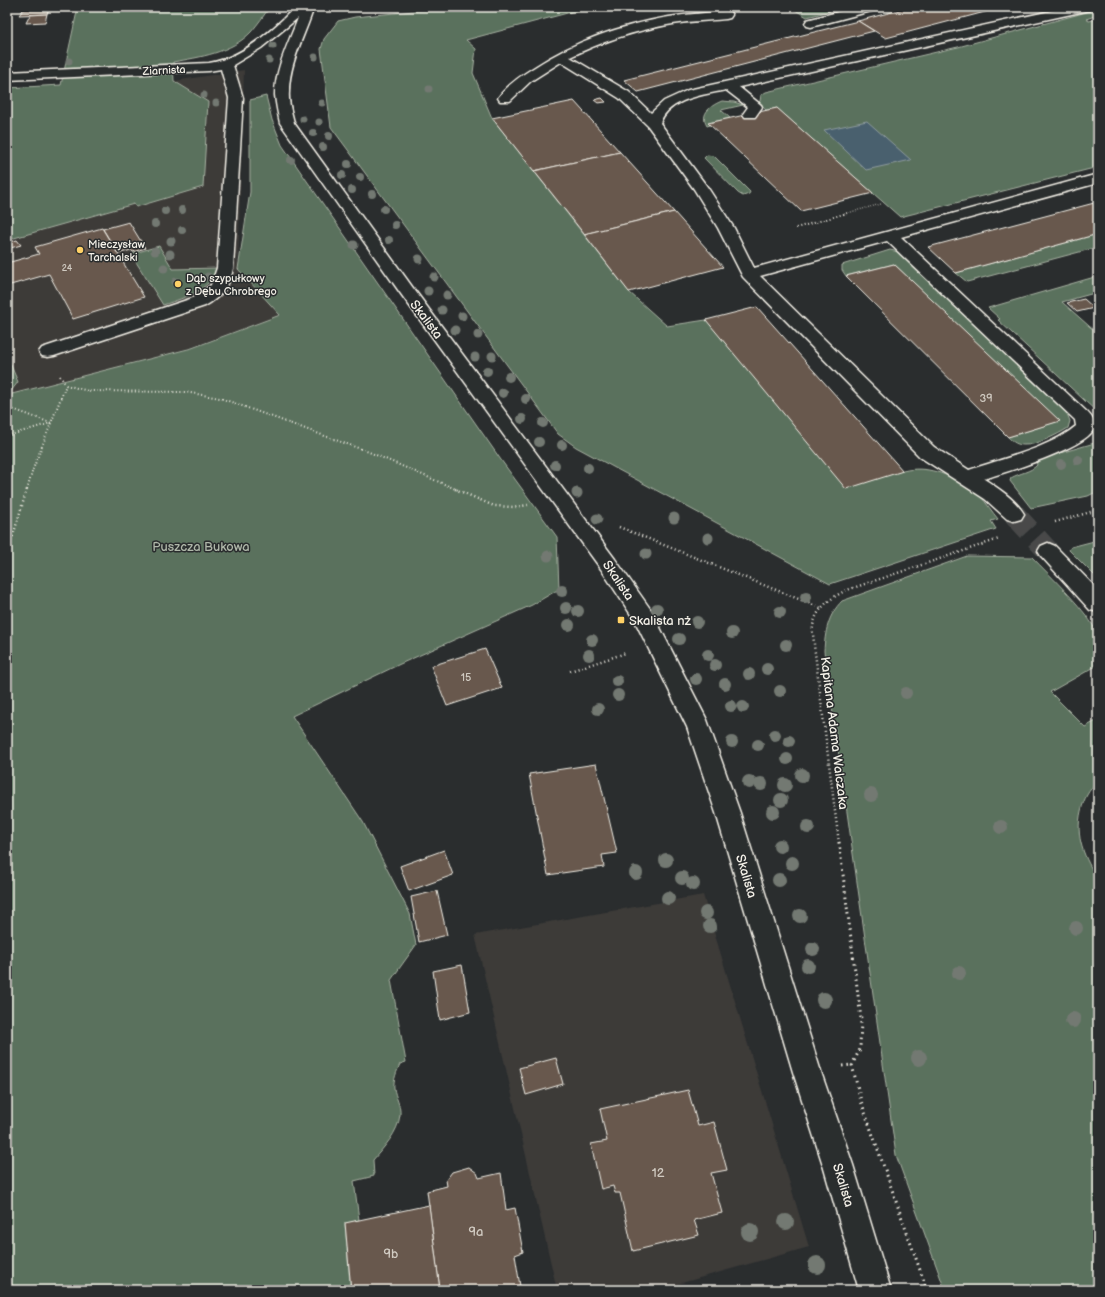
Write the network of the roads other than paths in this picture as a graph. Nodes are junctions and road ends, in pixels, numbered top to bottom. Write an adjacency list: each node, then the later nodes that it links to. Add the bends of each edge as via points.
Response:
1 (302, 7): 8 (street, Ziarnista, via 268,36)
2 (308, 7): 22 (street, Skalista, via 284,75 283,110 287,123 406,291 608,564 643,616 700,727)
3 (871, 7): 6 (street)
4 (1085, 7): 10 (street)
5 (726, 15): 7 (street, via 669,21 625,31)
6 (811, 23)
7 (561, 57): 11 (street, via 529,77); 13 (street, via 624,95)
8 (226, 63): 9 (street, Ziarnista, via 209,67 160,70); 17 (street, via 236,98 223,281 212,294 199,302)
9 (7, 76)
10 (728, 85): 12 (street, via 754,105); 13 (street, via 675,100 661,108 655,114)
11 (505, 98)
12 (750, 114)
13 (653, 122): 16 (street, via 701,188 726,228)
14 (1098, 178): 15 (street)
15 (890, 235): 16 (street); 18 (street, via 1085,422 1085,428 1081,433 1065,442)
16 (749, 274): 18 (street, via 927,452)
17 (48, 352)
18 (967, 478): 19 (street, via 992,494)
19 (1014, 514)
20 (1048, 551): 21 (street)
21 (1098, 604)
22 (876, 1290)

